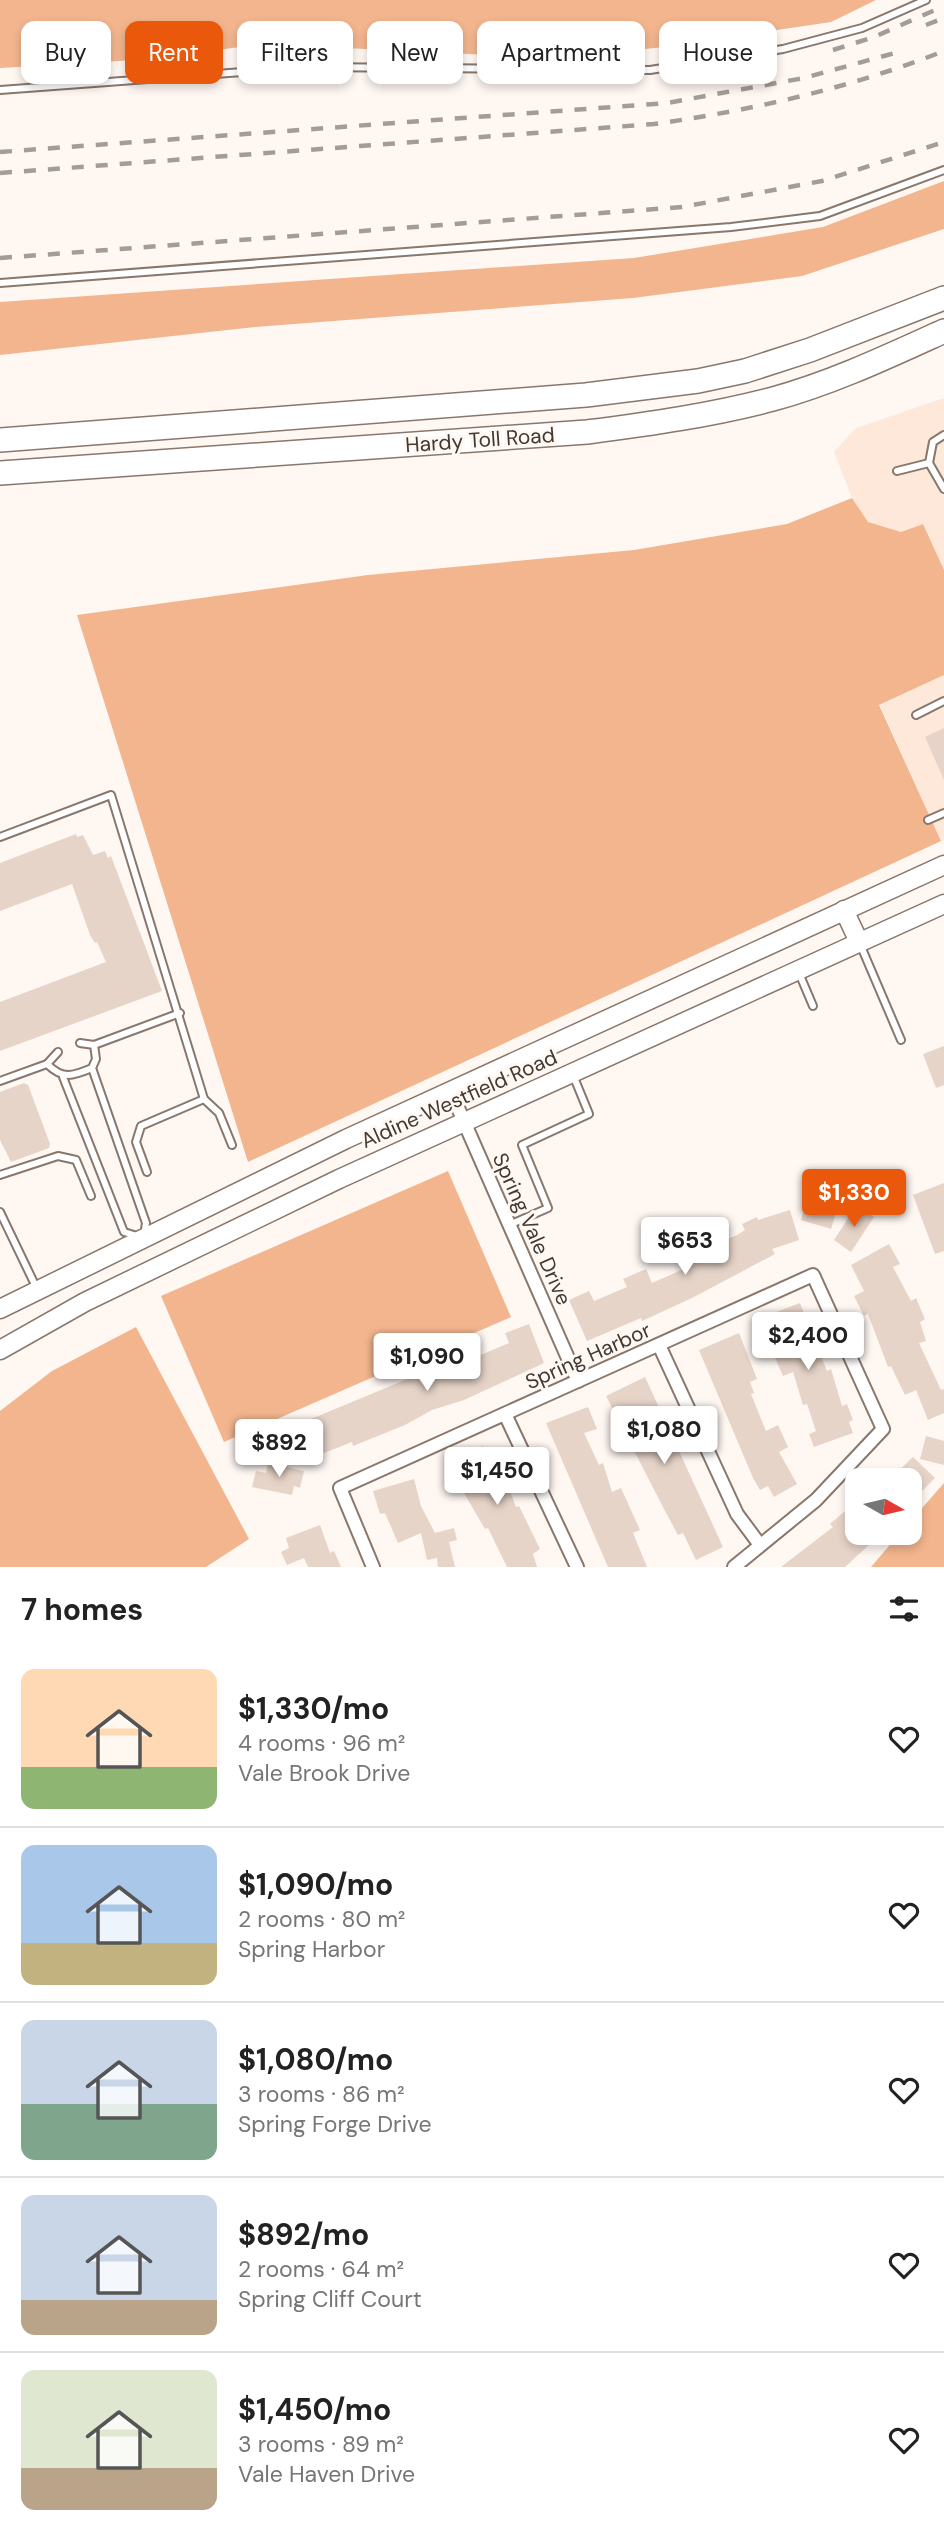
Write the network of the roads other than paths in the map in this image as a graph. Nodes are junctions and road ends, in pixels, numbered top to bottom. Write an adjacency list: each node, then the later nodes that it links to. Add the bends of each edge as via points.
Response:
1 (926, 0): 2 (lane, via 862,28 783,49 650,70 311,67)
2 (0, 90)
3 (944, 170): 4 (lane, via 820,216 731,227)
4 (0, 283)
5 (944, 298): 8 (highway, Hardy Toll Road, via 810,350 698,381 586,396)
6 (944, 331): 11 (highway, Hardy Toll Road, via 775,399 684,419 587,432)
7 (944, 435): 9 (lane, via 933,442)
8 (0, 440)
9 (929, 463): 10 (lane); 12 (lane)
10 (897, 471)
11 (0, 473)
12 (944, 489)
13 (944, 701): 14 (lane)
14 (916, 715)
15 (944, 813): 16 (lane)
16 (928, 820)
17 (0, 836): 24 (lane, via 111,795)
18 (944, 865): 20 (main road, Aldine Westfield Road)
19 (944, 904): 21 (main road, Aldine Westfield Road)
20 (844, 911): 21 (main road); 34 (main road, Aldine Westfield Road)
21 (859, 942): 22 (main road, Aldine Westfield Road); 25 (lane)
22 (799, 971): 23 (lane); 31 (main road, Aldine Westfield Road)
23 (813, 1006)
24 (180, 1013): 27 (lane); 35 (lane)
25 (901, 1040)
26 (80, 1043): 27 (lane)
27 (94, 1045): 30 (lane)
28 (58, 1052): 29 (lane)
29 (47, 1064): 32 (lane); 33 (lane)
30 (92, 1068): 32 (lane); 43 (lane, via 146,1223)
31 (572, 1073): 36 (main road, Aldine Westfield Road); 42 (lane, via 589,1114 522,1145 548,1208)
32 (63, 1077): 43 (lane, via 124,1232)
33 (0, 1081)
34 (451, 1092): 36 (street, Spring Vale Drive); 43 (main road, Aldine Westfield Road)
35 (204, 1099): 37 (lane, via 219,1113); 38 (lane, via 141,1126 136,1142)
36 (465, 1122): 42 (street, Spring Vale Drive); 44 (main road, Aldine Westfield Road)
37 (232, 1145)
38 (147, 1172)
39 (0, 1175): 40 (lane, via 66,1156 76,1160)
40 (91, 1196)
41 (0, 1212): 45 (lane)
42 (509, 1225): 49 (street, Spring Vale Drive)
43 (144, 1238): 44 (main road); 45 (main road, Aldine Westfield Road)
44 (155, 1269): 48 (main road, Aldine Westfield Road, via 85,1301)
45 (37, 1289): 46 (main road, Aldine Westfield Road)
46 (0, 1309)
47 (659, 1345): 49 (street, Spring Harbor); 51 (street, via 737,1514); 51 (street, Spring Harbor, via 813,1275 883,1429 816,1500)
48 (0, 1350)
49 (578, 1381): 50 (street, Spring Harbor)
50 (505, 1414): 52 (street, Spring Harbor, via 340,1488); 53 (street)
51 (760, 1545): 54 (street)
52 (373, 1567)
53 (578, 1567)
54 (734, 1567)

